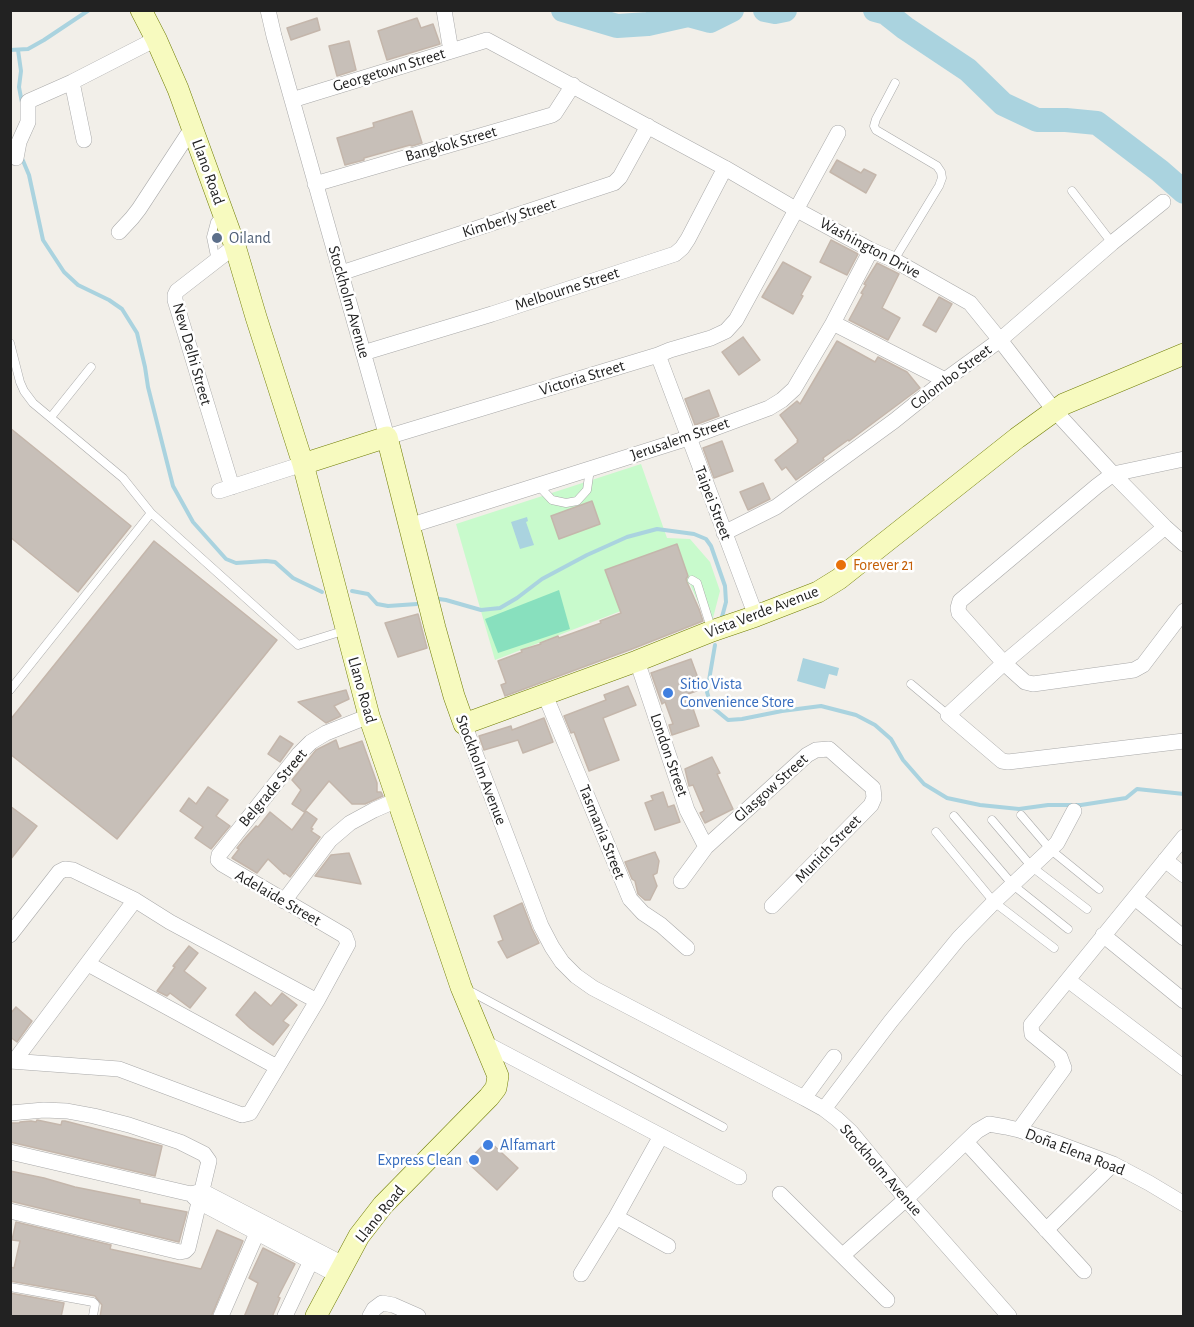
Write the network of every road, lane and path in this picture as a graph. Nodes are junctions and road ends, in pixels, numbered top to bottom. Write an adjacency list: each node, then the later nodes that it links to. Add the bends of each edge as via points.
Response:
1 (141, 10): 4 (main road, Llano Road)
2 (268, 10): 10 (street, Stockholm Avenue)
3 (444, 10): 6 (street)
4 (156, 39): 7 (street); 12 (main road, Llano Road)
5 (487, 40): 6 (street, Georgetown Street); 9 (street, Washington Drive)
6 (451, 51): 10 (street, Georgetown Street)
7 (72, 82): 14 (street); 15 (street, via 28,102 28,122)
8 (895, 83): 26 (lane, via 874,126 937,166 942,178)
9 (573, 85): 11 (street, Washington Drive); 17 (street, Bangkok Street, via 552,115)
10 (292, 100): 17 (street, Stockholm Avenue)
11 (648, 126): 16 (street, Washington Drive); 28 (street, Kimberly Street, via 614,183)
12 (192, 128): 21 (main road, Llano Road); 22 (street, via 132,219)
13 (838, 133): 20 (street, Victoria Street)
14 (84, 140)
15 (16, 158)
16 (725, 168): 20 (street, Washington Drive); 32 (street, Melbourne Street, via 688,239 675,254)
17 (315, 184): 28 (street, Stockholm Avenue)
18 (1072, 191): 23 (lane)
19 (1164, 202): 23 (street, Colombo Street)
20 (797, 210): 25 (street, Washington Drive); 34 (street, Victoria Street, via 736,320 726,331)
21 (223, 213): 24 (main road, Llano Road); 27 (lane, via 212,229)
22 (119, 232)
23 (1112, 243): 30 (street, Colombo Street)
24 (235, 246): 27 (street, New Delhi Street); 42 (main road, Llano Road)
25 (871, 250): 26 (street, Washington Drive); 29 (street, Jerusalem Street)
26 (894, 260): 30 (street, Washington Drive, via 970,303)
27 (216, 262): 46 (street, New Delhi Street, via 177,291 175,300)
28 (340, 273): 32 (street, Stockholm Avenue)
29 (833, 323): 36 (street); 40 (street, Jerusalem Street, via 794,389 782,400)
30 (1000, 340): 36 (street, Colombo Street); 37 (street, Washington Drive)
31 (10, 343): 38 (lane, via 24,391)
32 (363, 353): 39 (street, Stockholm Avenue)
33 (1184, 354): 37 (main road, Vista Verde Avenue, via 1074,398)
34 (658, 355): 39 (street, Victoria Street); 40 (street, Taipei Street)
35 (91, 367): 38 (lane)
36 (945, 380): 50 (street, Colombo Street, via 776,507)
37 (1054, 410): 44 (street, Washington Drive); 54 (main road, Vista Verde Avenue, via 839,579 818,592)
38 (51, 417): 47 (lane, via 123,478)
39 (387, 437): 42 (main road, Victoria Street); 48 (main road, Stockholm Avenue)
40 (688, 438): 43 (street, Jerusalem Street); 50 (street, Taipei Street)
41 (1184, 459): 44 (street)
42 (303, 464): 46 (street, Victoria Street); 55 (main road, Llano Road)
43 (590, 469): 45 (street, Jerusalem Street); 45 (lane, via 587,490 577,501 552,500)
44 (1113, 474): 49 (street, Washington Drive); 58 (street, via 960,601 959,613)
45 (538, 485): 48 (street, Jerusalem Street)
46 (226, 489)
47 (151, 513): 55 (lane, via 298,645); 60 (lane)
48 (409, 526): 64 (main road, Stockholm Avenue, via 445,667)
49 (1165, 527): 51 (street, Washington Drive); 58 (street)
50 (724, 533): 54 (street, Taipei Street)
51 (1184, 544)
52 (692, 580): 56 (lane, via 697,583)
53 (1184, 611): 58 (street, via 1143,665 1134,670 1033,684 1025,682)
54 (756, 616): 56 (main road, Vista Verde Avenue)
55 (346, 630): 63 (main road, Llano Road)
56 (712, 630): 57 (main road, Vista Verde Avenue)
57 (637, 662): 61 (main road, Vista Verde Avenue); 74 (street, London Street, via 687,810)
58 (1004, 663): 62 (street)
59 (911, 684): 62 (lane)
60 (10, 690)
61 (546, 695): 64 (main road, Vista Verde Avenue); 93 (street, Tasmania Street, via 630,899)
62 (948, 715): 65 (street, via 1008,762)
63 (369, 716): 67 (main road, Llano Road); 76 (street, Belgrade Street, via 311,742)
64 (464, 724): 105 (street, Stockholm Avenue, via 541,926 562,962 593,988)
65 (1184, 741)
66 (873, 788): 74 (street, Glasgow Street, via 829,749 816,750); 87 (street, Munich Street, via 871,805)
67 (397, 800): 85 (street, via 350,823 330,840); 97 (main road, Llano Road)
68 (1074, 811): 75 (street)
69 (1021, 815): 75 (lane)
70 (954, 816): 81 (lane)
71 (992, 820): 78 (lane)
72 (936, 832): 86 (lane)
73 (1184, 837): 77 (street)
74 (706, 847): 80 (street, Glasgow Street)
75 (1051, 850): 78 (street); 82 (lane)
76 (219, 855): 85 (street, Adelaide Street, via 222,864)
77 (1165, 860): 79 (street); 83 (street)
78 (1032, 867): 81 (street); 88 (lane)
79 (1184, 875)
80 (681, 881)
81 (1013, 885): 86 (street); 89 (lane)
82 (1099, 889)
83 (1135, 898): 91 (street); 92 (street)
84 (135, 900): 90 (street, via 64,869); 95 (street); 98 (street)
85 (284, 901): 98 (street, Adelaide Street, via 345,936 348,944)
86 (994, 902): 94 (lane); 106 (street, via 940,960)
87 (772, 906)
88 (1087, 909)
89 (1068, 929)
90 (10, 935)
91 (1103, 935): 96 (street); 99 (street)
92 (1184, 938)
93 (687, 948)
94 (1054, 948)
95 (87, 964): 102 (street); 103 (street)
96 (1068, 980): 104 (street); 109 (street, via 1031,1025 1032,1034 1060,1057 1064,1068)
97 (461, 987): 100 (main road, Llano Road); 108 (lane)
98 (317, 1001): 103 (street)
99 (1184, 1001)
100 (483, 1042): 110 (street); 126 (main road, Llano Road, via 498,1076 496,1088 383,1204)
101 (834, 1057): 105 (street)
102 (13, 1060): 103 (street, via 119,1069 242,1115 250,1113)
103 (277, 1067)
104 (1183, 1068)
105 (804, 1098): 106 (street, Stockholm Avenue)
106 (824, 1109): 117 (street, Stockholm Avenue, via 851,1132)
107 (10, 1113): 116 (street, via 67,1111 180,1142 204,1154 209,1161)
108 (723, 1127)
109 (1019, 1130): 111 (street, Doña Elena Road, via 989,1125); 113 (street, Doña Elena Road)
110 (662, 1136): 114 (street); 120 (street)
111 (966, 1142): 117 (street, Doña Elena Road); 121 (street)
112 (10, 1152): 116 (street)
113 (1113, 1164): 118 (street, Doña Elena Road); 121 (street)
114 (739, 1177)
115 (780, 1194): 124 (street)
116 (198, 1196): 119 (street, via 188,1248 180,1252); 122 (street); 126 (street)
117 (906, 1199): 124 (street, Doña Elena Road); 137 (street, Stockholm Avenue)
118 (1184, 1204)
119 (10, 1211)
120 (616, 1217): 123 (street); 128 (street)
121 (1046, 1230): 127 (street)
122 (257, 1233): 125 (street); 132 (street)
123 (668, 1246)
124 (843, 1255): 130 (street)
125 (311, 1261): 126 (street); 133 (street)
126 (340, 1270): 134 (main road, Llano Road)
127 (1084, 1271)
128 (581, 1274)
129 (10, 1287): 131 (lane, via 93,1302)
130 (887, 1300)
131 (93, 1317)
132 (221, 1317)
133 (285, 1317)
134 (316, 1317)
135 (370, 1317): 136 (street, via 381,1303)
136 (418, 1317)
137 (1009, 1317)

